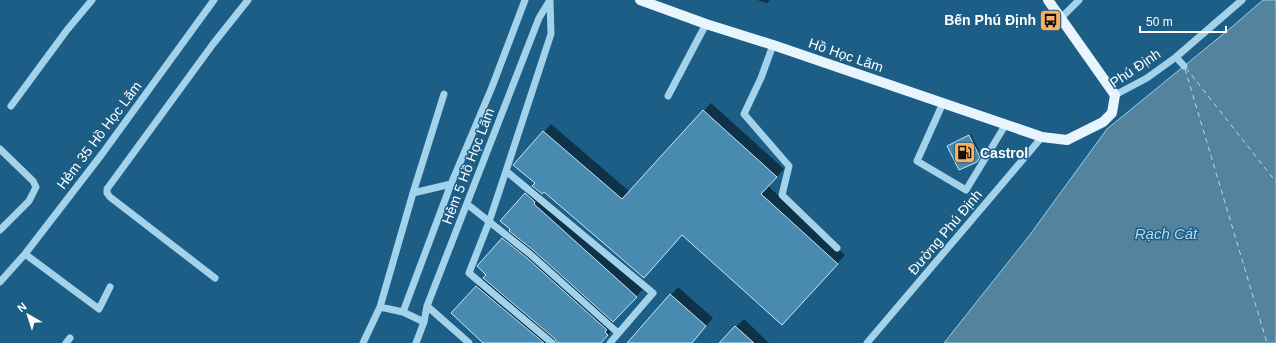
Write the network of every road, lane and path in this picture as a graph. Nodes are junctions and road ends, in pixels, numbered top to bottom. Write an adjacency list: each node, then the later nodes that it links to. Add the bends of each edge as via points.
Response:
1 (92, 0): 19 (street, via 66,30)
2 (214, 0): 30 (street, Hẻm 35 Hồ Học Lãm, via 102,154)
3 (248, 0): 31 (street, via 107,189 110,197)
4 (525, 0): 24 (street)
5 (550, 0): 23 (street, via 551,34); 26 (street, Hẻm 5 Hồ Học Lãm, via 539,18)
6 (640, 0): 11 (main road, Hồ Học Lãm)
7 (1048, 0): 10 (main road)
8 (1079, 0): 10 (street)
9 (1242, 0): 13 (street, Phú Định)
10 (1061, 18): 16 (main road)
11 (706, 24): 12 (main road, Hồ Học Lãm); 17 (street)
12 (773, 45): 18 (main road, Hồ Học Lãm); 29 (street, via 744,114 789,166 782,195)
13 (1176, 57): 14 (street); 16 (street, Phú Định, via 1147,78)
14 (1184, 66)
15 (444, 94): 25 (street)
16 (1115, 95): 21 (main road, Phú Định, via 1112,113 1103,122 1067,140)
17 (668, 96)
18 (943, 103): 20 (main road, Hồ Học Lãm); 20 (street, via 917,161 966,190)
19 (11, 106)
20 (1006, 124): 21 (main road, Hồ Học Lãm)
21 (1042, 137): 44 (street, Đường Phú Định)
22 (0, 149): 28 (street, via 36,187 29,201)
23 (506, 171): 27 (street); 38 (street, via 654,293)
24 (452, 184): 25 (street); 36 (street)
25 (413, 193): 35 (street)
26 (467, 204): 27 (street); 34 (street, Hẻm 5 Hồ Học Lãm)
27 (489, 222): 38 (street, via 530,254); 42 (street, via 469,273)
28 (0, 230)
29 (837, 248)
30 (25, 254): 32 (street, Hẻm 35 Hồ Học Lãm); 33 (street, via 99,309)
31 (215, 278)
32 (0, 282)
33 (110, 287)
34 (427, 306): 37 (street, Hẻm 5 Hồ Học Lãm); 41 (street)
35 (380, 307): 36 (street); 39 (street)
36 (403, 312): 37 (street)
37 (424, 322): 40 (street, Hẻm 5 Hồ Học Lãm)
38 (618, 334): 43 (street)
39 (363, 343)
40 (416, 343)
41 (469, 343)
42 (552, 343)
43 (610, 343)
44 (867, 343)

